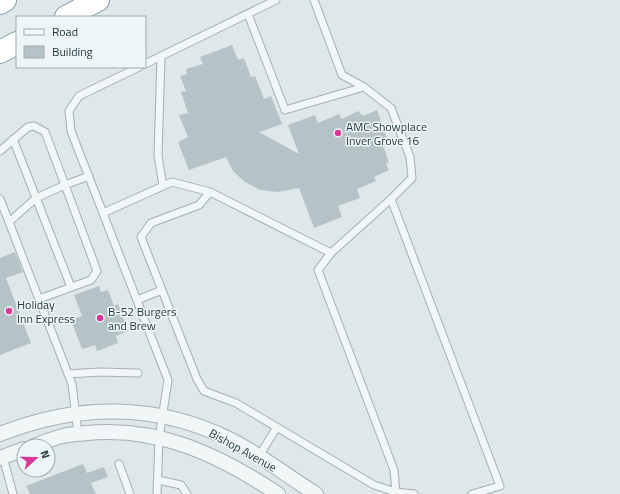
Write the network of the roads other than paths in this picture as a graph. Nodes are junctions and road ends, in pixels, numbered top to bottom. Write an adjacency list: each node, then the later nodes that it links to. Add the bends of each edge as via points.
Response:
1 (5, 0): 5 (highway)
2 (98, 0): 7 (highway)
3 (276, 0): 6 (lane)
4 (314, 0): 13 (lane, via 342,75)
5 (0, 3)
6 (248, 14): 10 (lane); 13 (lane, via 285,110)
7 (68, 16)
8 (16, 44): 9 (highway)
9 (0, 52)
10 (161, 56): 11 (lane); 18 (lane, via 158,156)
11 (146, 64)
12 (137, 68): 16 (lane, via 80,96 69,111 71,131)
13 (364, 87): 22 (lane, via 391,108 410,157 412,178)
14 (13, 140): 15 (lane); 17 (lane, via 28,127 34,126 45,132); 20 (lane)
15 (0, 151)
16 (89, 176): 17 (lane); 23 (lane)
17 (65, 185): 20 (lane); 26 (lane, via 97,271 91,280)
18 (163, 186): 19 (lane, via 172,182); 23 (lane)
19 (210, 192): 25 (lane); 27 (lane, via 199,205 152,223 142,237)
20 (36, 198): 24 (lane); 26 (lane)
21 (0, 199): 24 (lane)
22 (391, 199): 25 (lane); 52 (lane, via 500,486)
23 (103, 213): 29 (lane)
24 (9, 222): 28 (lane)
25 (331, 253): 44 (lane, via 318,270 394,470)
26 (71, 287): 28 (lane)
27 (162, 290): 29 (lane); 34 (lane, via 204,391 236,403)
28 (39, 299): 31 (lane)
29 (137, 300): 33 (lane, via 168,380)
30 (138, 373): 31 (lane)
31 (68, 374): 32 (lane, via 72,384)
32 (75, 413): 33 (street, Bishop Avenue, via 136,412); 35 (street, Bishop Avenue, via 42,420); 36 (lane)
33 (163, 417): 37 (lane); 40 (street, Bishop Avenue, via 200,427)
34 (277, 427): 40 (lane); 44 (lane, via 374,485)
35 (0, 434)
36 (78, 434): 37 (street, Bishop Avenue, via 130,433); 38 (street, Bishop Avenue)
37 (159, 438): 43 (lane); 49 (street, Bishop Avenue, via 194,448 224,461)
38 (56, 439)
39 (16, 452): 41 (street)
40 (259, 456): 50 (street, Bishop Avenue)
41 (2, 457): 45 (lane)
42 (119, 464): 46 (lane)
43 (158, 480): 47 (lane); 48 (lane, via 181,485)
44 (396, 493): 51 (lane)
45 (13, 494)
46 (130, 494)
47 (157, 494)
48 (187, 494)
49 (278, 494)
50 (316, 494)
51 (414, 494)
52 (472, 494)

